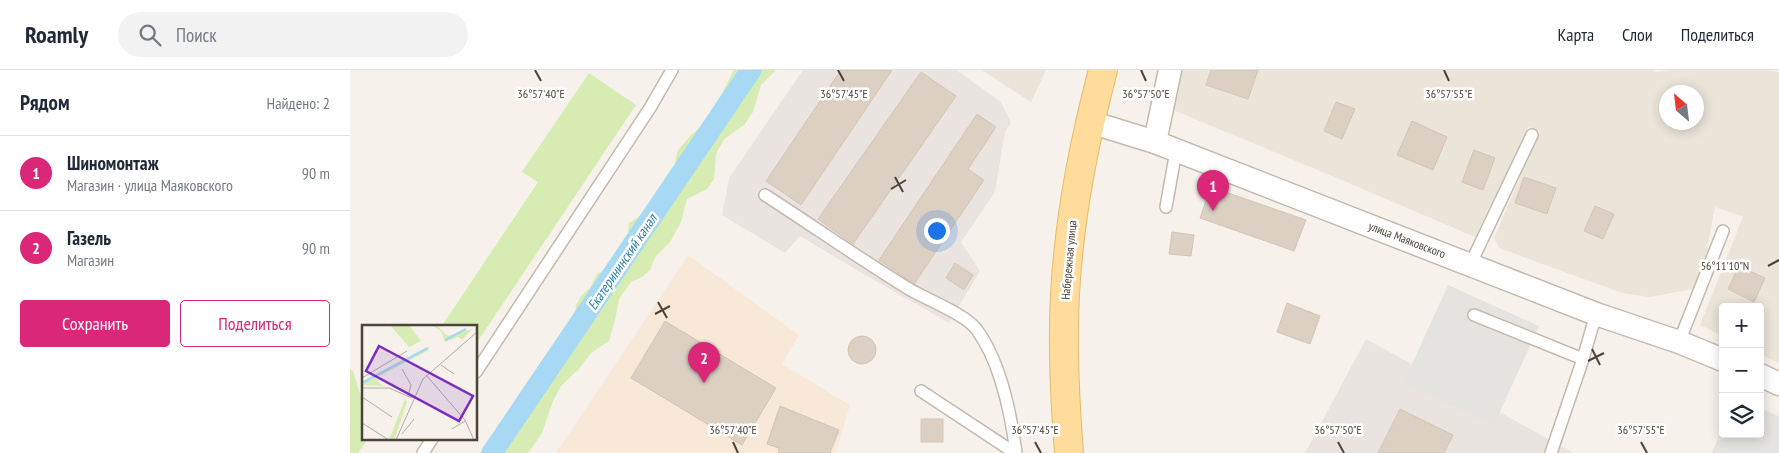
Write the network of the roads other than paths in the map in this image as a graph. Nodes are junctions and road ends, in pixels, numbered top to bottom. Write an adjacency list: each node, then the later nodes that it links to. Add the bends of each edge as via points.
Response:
1 (672, 70): 17 (lane)
2 (1104, 70): 4 (main road, Набережная улица)
3 (1170, 70): 6 (street)
4 (1090, 122): 6 (street, улица Маяковского); 24 (main road, Набережная улица, via 1077,183 1067,257 1064,309)
5 (1532, 136): 11 (lane)
6 (1155, 142): 7 (street, улица Маяковского)
7 (1176, 151): 9 (lane); 11 (street, улица Маяковского)
8 (765, 194): 23 (lane, via 860,259 976,328 987,346 1003,390)
9 (1166, 207)
10 (1723, 231): 14 (lane)
11 (1470, 265): 12 (street, улица Маяковского)
12 (1596, 314): 14 (street, улица Маяковского); 16 (lane)
13 (1474, 315): 16 (lane)
14 (1679, 342): 15 (street, улица Маяковского)
15 (1719, 358)
16 (1584, 359): 25 (lane)
17 (478, 369)
18 (1764, 377): 19 (street)
19 (1779, 384)
20 (921, 391): 23 (lane)
21 (431, 440): 22 (lane)
22 (423, 453)
23 (1015, 453)
24 (1069, 453)
25 (1551, 453)

